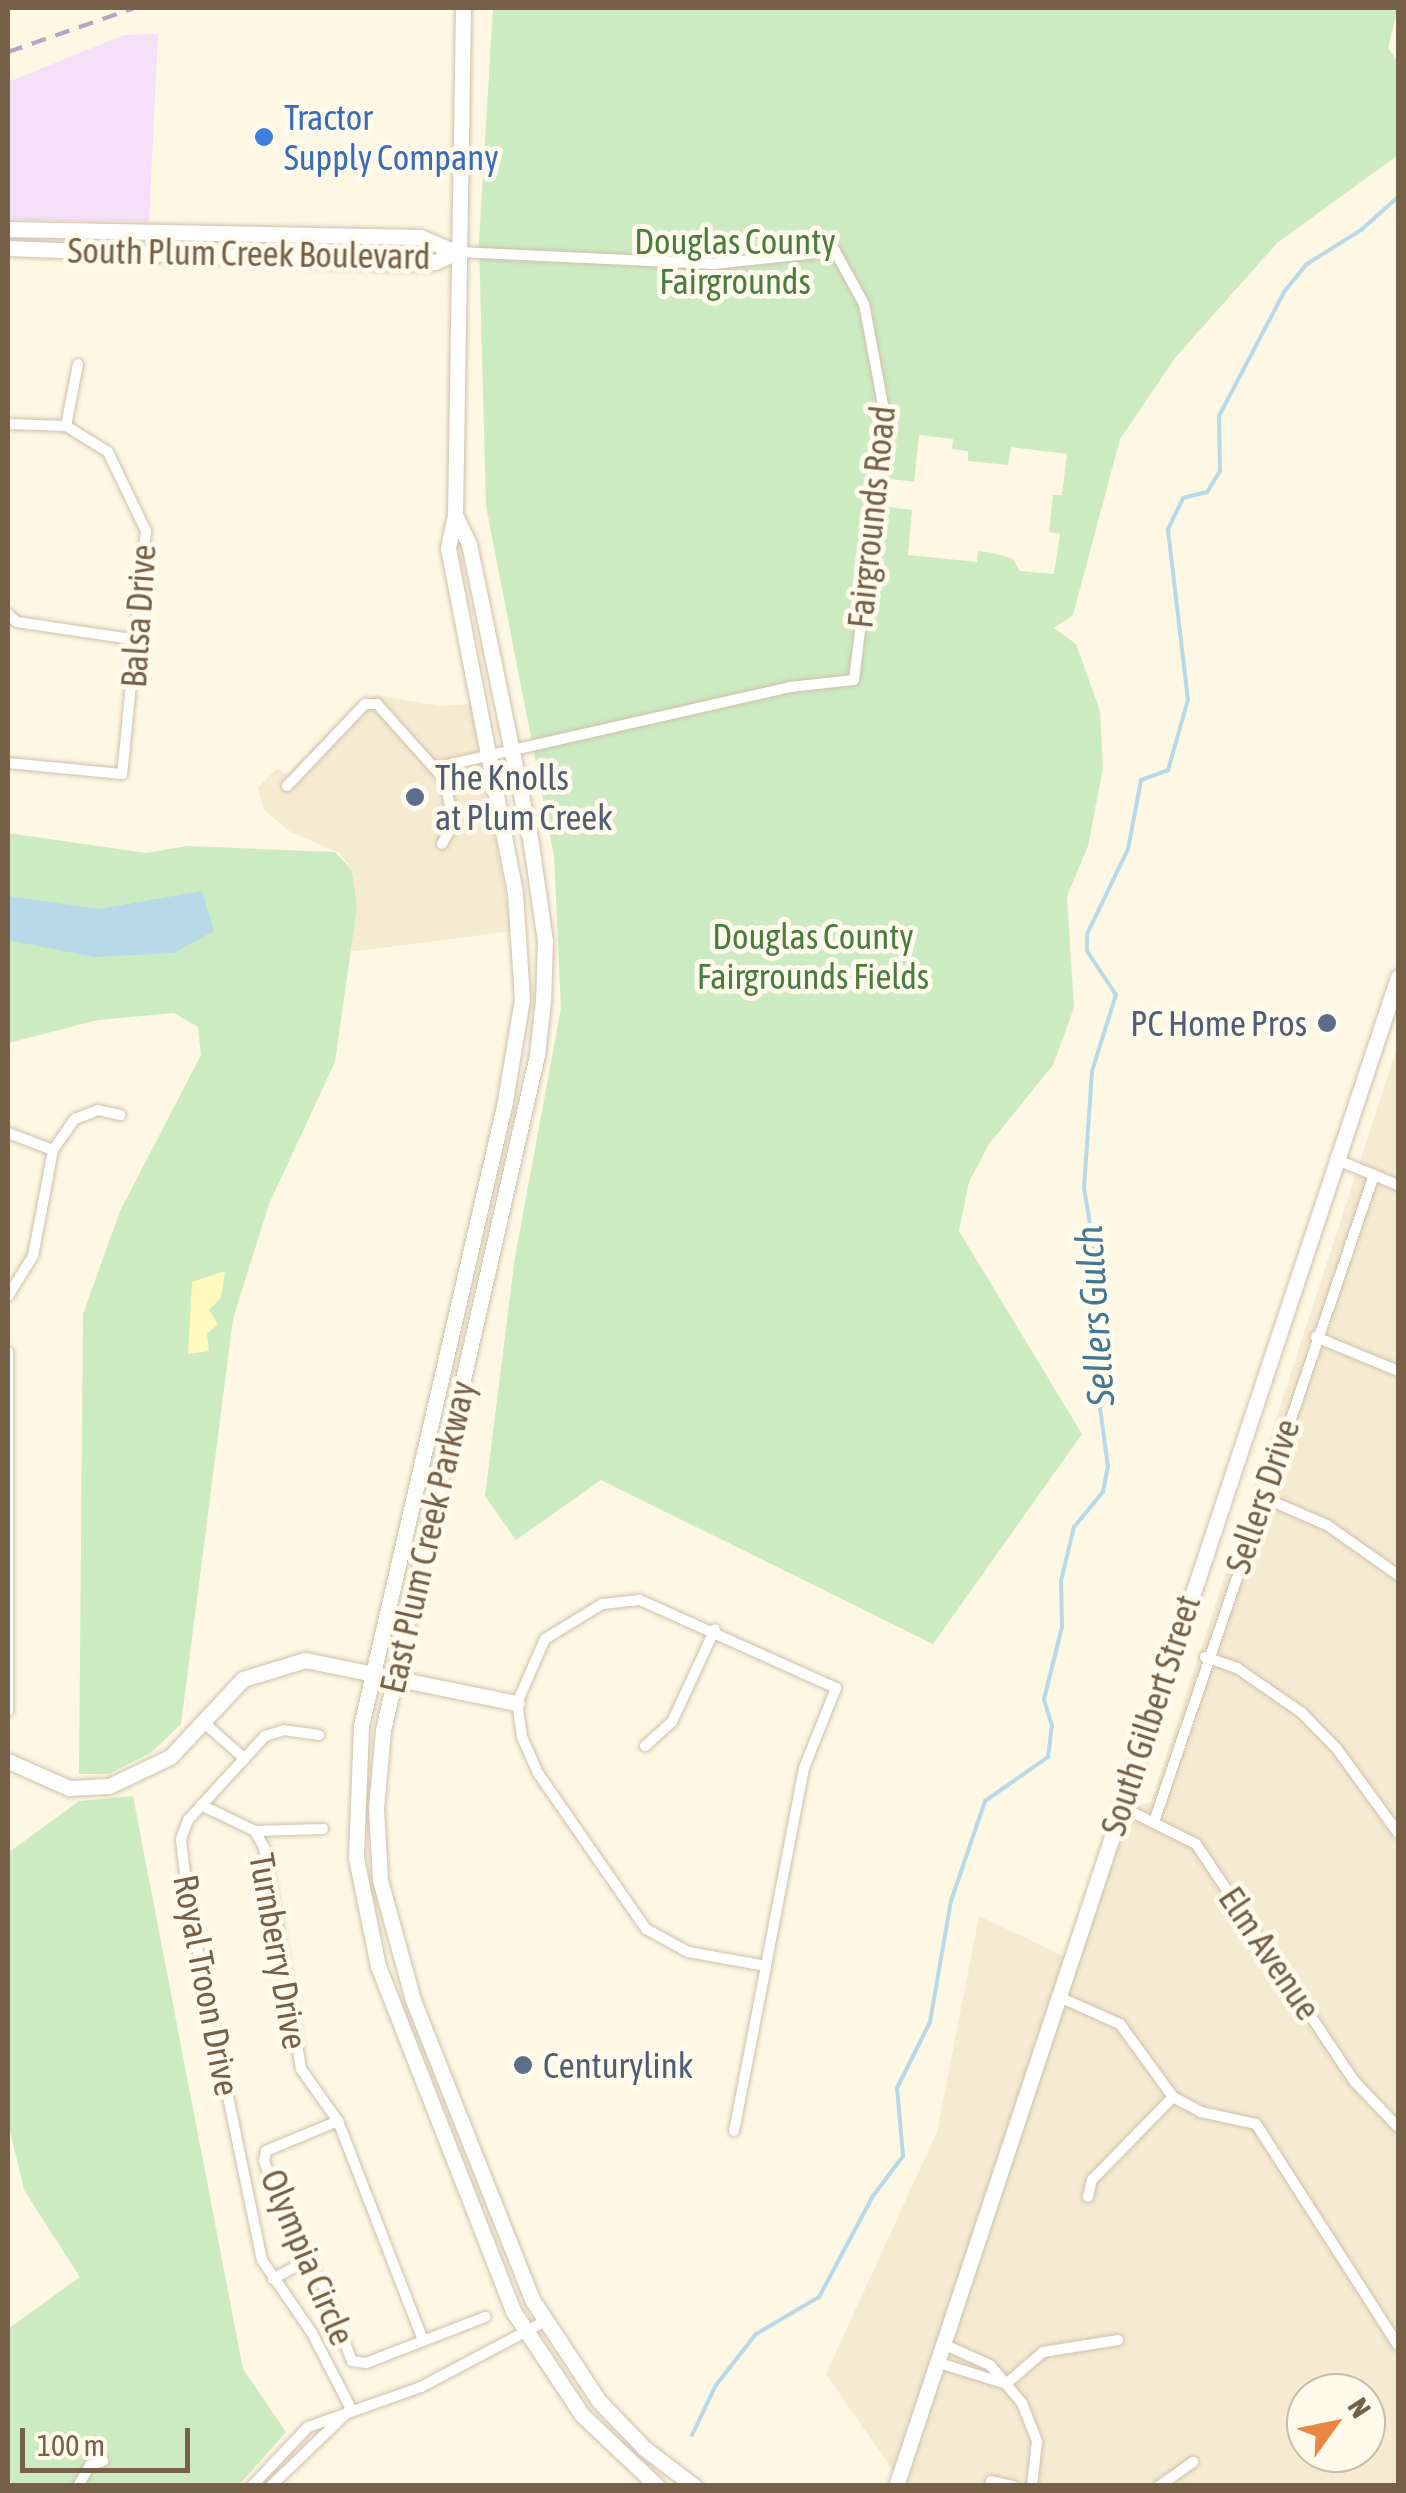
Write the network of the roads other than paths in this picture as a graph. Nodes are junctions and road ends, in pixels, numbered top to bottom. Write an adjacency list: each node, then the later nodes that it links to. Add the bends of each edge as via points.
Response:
1 (464, 8): 4 (main road, East Plum Creek Parkway)
2 (8, 229): 4 (main road, South Plum Creek Boulevard, via 420,237)
3 (8, 248): 4 (main road, South Plum Creek Boulevard, via 407,263 436,262)
4 (456, 252): 8 (main road, East Plum Creek Parkway); 11 (street, Fairgrounds Road, via 714,264 835,251 864,304 883,387 886,421 854,680 807,684)
5 (78, 364): 7 (street)
6 (8, 424): 7 (street)
7 (66, 426): 10 (street, Balsa Drive, via 108,452 146,531)
8 (454, 515): 11 (main road, East Plum Creek Parkway, via 469,544); 12 (main road, East Plum Creek Parkway, via 448,548)
9 (8, 614): 10 (street, via 17,622)
10 (138, 640): 13 (street, Balsa Drive, via 122,774)
11 (512, 748): 12 (street, Fairgrounds Road); 36 (main road, East Plum Creek Parkway, via 542,919 541,1027)
12 (488, 752): 14 (street, Fairgrounds Road); 35 (main road, East Plum Creek Parkway, via 519,920 519,1024)
13 (8, 763)
14 (434, 768): 15 (street, via 402,740 386,708 365,704); 16 (street, via 444,780 454,822)
15 (287, 786)
16 (442, 844)
17 (1398, 977): 21 (main road, South Gilbert Street)
18 (120, 1114): 20 (street, via 98,1110 75,1119)
19 (8, 1133): 20 (street)
20 (53, 1150): 24 (street, via 33,1256)
21 (1335, 1158): 22 (street); 45 (main road, South Gilbert Street)
22 (1374, 1175): 23 (street); 25 (street, Sellers Drive)
23 (1398, 1185)
24 (8, 1296)
25 (1316, 1337): 27 (street); 29 (street, Sellers Drive)
26 (8, 1352): 28 (street)
27 (1398, 1371)
28 (10, 1400): 30 (street)
29 (1262, 1497): 31 (street, via 1327,1525); 34 (street, Sellers Drive)
30 (9, 1510): 33 (street)
31 (1398, 1575)
32 (715, 1629): 37 (street, via 640,1600 602,1604 545,1639); 41 (street, via 672,1722); 50 (street, via 836,1688 804,1768)
33 (8, 1639): 38 (street)
34 (1205, 1658): 46 (street, Sellers Drive); 49 (street, via 1237,1668 1302,1713 1338,1749)
35 (373, 1670): 36 (main road); 39 (main road, via 317,1661 278,1664 242,1679); 61 (main road, East Plum Creek Parkway, via 354,1808 369,1936)
36 (394, 1674): 37 (main road); 60 (main road, East Plum Creek Parkway, via 376,1782 384,1902 430,2046)
37 (517, 1703): 50 (street, via 538,1773 646,1929 688,1952)
38 (8, 1711)
39 (202, 1721): 42 (street); 43 (main road, via 170,1757 109,1786 70,1788)
40 (320, 1734): 42 (street, Royal Troon Drive, via 284,1730 265,1736)
41 (646, 1746)
42 (245, 1758): 44 (street, Royal Troon Drive)
43 (8, 1760)
44 (201, 1805): 48 (street, Turnberry Drive); 58 (street, Royal Troon Drive, via 180,1838 189,1908 262,2260)
45 (1120, 1806): 46 (street, Elm Avenue); 51 (main road, South Gilbert Street)
46 (1155, 1819): 54 (street, Elm Avenue, via 1196,1844 1355,2082)
47 (323, 1829): 48 (street)
48 (255, 1830): 53 (street, Turnberry Drive, via 264,1847 301,2068)
49 (1398, 1833)
50 (766, 1966): 55 (street)
51 (1057, 1996): 52 (street, via 1120,2024); 64 (main road, South Gilbert Street)
52 (1173, 2097): 56 (street, via 1092,2180); 65 (street, via 1201,2112 1238,2116 1272,2141)
53 (338, 2121): 57 (street, Olympia Circle, via 266,2151); 62 (street)
54 (1398, 2127)
55 (734, 2131)
56 (1088, 2197)
57 (305, 2261): 58 (street); 62 (street, Olympia Circle, via 324,2287 352,2361)
58 (273, 2279): 68 (street, Royal Troon Drive, via 312,2333)
59 (485, 2316): 62 (street, Olympia Circle)
60 (544, 2322): 61 (street); 76 (main road, East Plum Creek Parkway, via 610,2412)
61 (525, 2334): 68 (street, via 422,2388); 75 (main road, East Plum Creek Parkway, via 582,2415)
62 (424, 2340)
63 (1118, 2340): 67 (street, via 1056,2347)
64 (942, 2344): 66 (main road, South Gilbert Street); 67 (street, via 982,2359)
65 (1398, 2346)
66 (936, 2362): 67 (street); 77 (main road, South Gilbert Street)
67 (1006, 2384): 79 (street, via 1036,2441)
68 (351, 2409): 73 (street, via 308,2426); 74 (street)
69 (103, 2462): 72 (street, via 90,2465)
70 (1193, 2462): 80 (street)
71 (991, 2481): 78 (street)
72 (78, 2486)
73 (252, 2486)
74 (271, 2486)
75 (657, 2486)
76 (694, 2486)
77 (898, 2486)
78 (1013, 2486)
79 (1032, 2486)
80 (1158, 2486)

